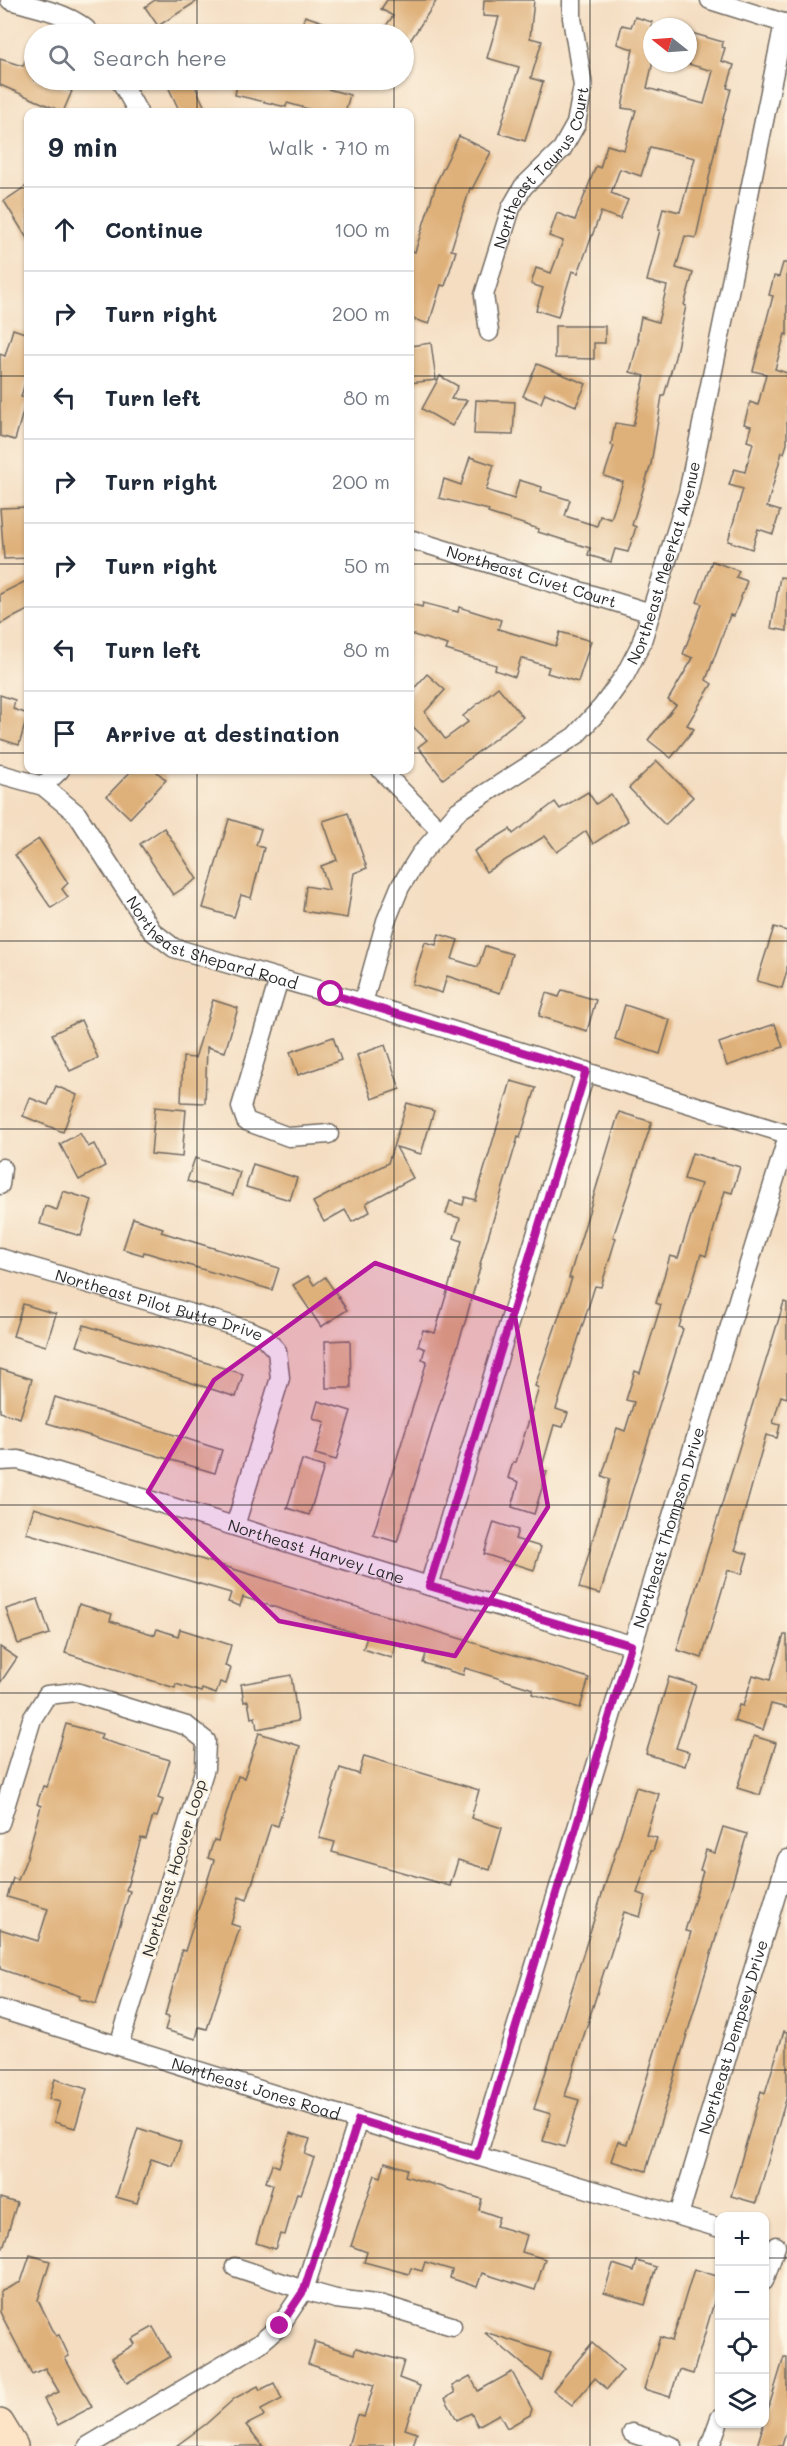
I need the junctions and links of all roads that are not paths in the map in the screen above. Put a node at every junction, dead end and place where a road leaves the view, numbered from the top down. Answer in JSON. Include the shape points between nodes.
{"nodes":[{"id":1,"x":10,"y":0,"type":"edge"},
{"id":2,"x":572,"y":0,"type":"edge"},
{"id":3,"x":710,"y":0,"type":"edge"},
{"id":4,"x":786,"y":23,"type":"edge"},
{"id":5,"x":76,"y":24,"type":"edge"},
{"id":6,"x":126,"y":90,"type":"edge"},
{"id":7,"x":136,"y":108,"type":"edge"},
{"id":8,"x":489,"y":332,"type":"dead end"},
{"id":9,"x":414,"y":540,"type":"edge"},
{"id":10,"x":651,"y":613,"type":"junction"},
{"id":11,"x":0,"y":774,"type":"edge"},
{"id":12,"x":56,"y":774,"type":"edge"},
{"id":13,"x":385,"y":774,"type":"edge"},
{"id":14,"x":43,"y":786,"type":"junction"},
{"id":15,"x":440,"y":830,"type":"junction"},
{"id":16,"x":279,"y":979,"type":"junction"},
{"id":17,"x":363,"y":1003,"type":"junction"},
{"id":18,"x":586,"y":1071,"type":"junction"},
{"id":19,"x":329,"y":1134,"type":"dead end"},
{"id":20,"x":787,"y":1134,"type":"edge"},
{"id":21,"x":787,"y":1139,"type":"edge"},
{"id":22,"x":0,"y":1258,"type":"edge"},
{"id":23,"x":0,"y":1461,"type":"edge"},
{"id":24,"x":235,"y":1526,"type":"junction"},
{"id":25,"x":429,"y":1586,"type":"junction"},
{"id":26,"x":631,"y":1645,"type":"junction"},
{"id":27,"x":0,"y":1823,"type":"edge"},
{"id":28,"x":787,"y":1859,"type":"edge"},
{"id":29,"x":0,"y":2009,"type":"edge"},
{"id":30,"x":119,"y":2045,"type":"junction"},
{"id":31,"x":358,"y":2120,"type":"junction"},
{"id":32,"x":477,"y":2156,"type":"junction"},
{"id":33,"x":679,"y":2216,"type":"junction"},
{"id":34,"x":715,"y":2227,"type":"edge"},
{"id":35,"x":776,"y":2246,"type":"edge"},
{"id":36,"x":235,"y":2267,"type":"dead end"},
{"id":37,"x":769,"y":2268,"type":"edge"},
{"id":38,"x":304,"y":2290,"type":"junction"},
{"id":39,"x":452,"y":2326,"type":"dead end"},
{"id":40,"x":0,"y":2422,"type":"edge"},
{"id":41,"x":716,"y":2428,"type":"edge"},
{"id":42,"x":632,"y":2433,"type":"dead end"},
{"id":43,"x":14,"y":2446,"type":"edge"},
{"id":44,"x":88,"y":2446,"type":"edge"},
{"id":45,"x":672,"y":2446,"type":"edge"},
{"id":46,"x":710,"y":2446,"type":"edge"}],
"edges":[{"from":1,"to":5,"type":"street"},
{"from":2,"to":8,"type":"street","name":"Northeast Taurus Court","via":[[583,86],[576,124],[562,149],[523,187],[511,208],[484,295]]},
{"from":3,"to":4,"type":"street"},
{"from":4,"to":10,"type":"street","name":"Northeast Meerkat Avenue","via":[[688,493]]},
{"from":6,"to":7,"type":"street"},
{"from":9,"to":10,"type":"street","name":"Northeast Civet Court"},
{"from":10,"to":15,"type":"street","name":"Northeast Meerkat Avenue","via":[[625,675],[575,736],[458,811]]},
{"from":11,"to":14,"type":"street","name":"Northeast Shepard Road"},
{"from":12,"to":14,"type":"street"},
{"from":13,"to":15,"type":"street"},
{"from":14,"to":16,"type":"street","name":"Northeast Shepard Road","via":[[77,814],[152,931],[174,948]]},
{"from":15,"to":17,"type":"street","name":"Northeast Meerkat Avenue","via":[[400,887],[386,921]]},
{"from":16,"to":17,"type":"street","name":"Northeast Shepard Road"},
{"from":16,"to":19,"type":"street","via":[[241,1107],[246,1121],[289,1137]]},
{"from":17,"to":18,"type":"street","name":"Northeast Shepard Road"},
{"from":18,"to":20,"type":"street","name":"Northeast Shepard Road"},
{"from":18,"to":25,"type":"street"},
{"from":21,"to":26,"type":"street","name":"Northeast Thompson Drive"},
{"from":22,"to":24,"type":"street","name":"Northeast Pilot Butte Drive","via":[[248,1330],[263,1336],[277,1351],[280,1378]]},
{"from":23,"to":24,"type":"street","name":"Northeast Harvey Lane","via":[[20,1460]]},
{"from":24,"to":25,"type":"street","name":"Northeast Harvey Lane"},
{"from":25,"to":26,"type":"street","name":"Northeast Harvey Lane"},
{"from":26,"to":32,"type":"street","name":"Northeast Thompson Drive"},
{"from":27,"to":30,"type":"street","name":"Northeast Hoover Loop","via":[[32,1719],[47,1695],[76,1692],[187,1726],[206,1741],[205,1768]]},
{"from":28,"to":33,"type":"street","name":"Northeast Dempsey Drive"},
{"from":29,"to":30,"type":"street","name":"Northeast Jones Road"},
{"from":30,"to":31,"type":"street","name":"Northeast Jones Road"},
{"from":31,"to":32,"type":"street","name":"Northeast Jones Road"},
{"from":31,"to":38,"type":"street"},
{"from":32,"to":33,"type":"street","name":"Northeast Jones Road"},
{"from":33,"to":34,"type":"street","name":"Northeast Jones Road"},
{"from":35,"to":37,"type":"street"},
{"from":36,"to":38,"type":"street"},
{"from":38,"to":39,"type":"street","via":[[383,2305]]},
{"from":38,"to":44,"type":"street","via":[[280,2326],[259,2344]]},
{"from":40,"to":43,"type":"main road"},
{"from":41,"to":46,"type":"street"},
{"from":42,"to":45,"type":"street"}]}
